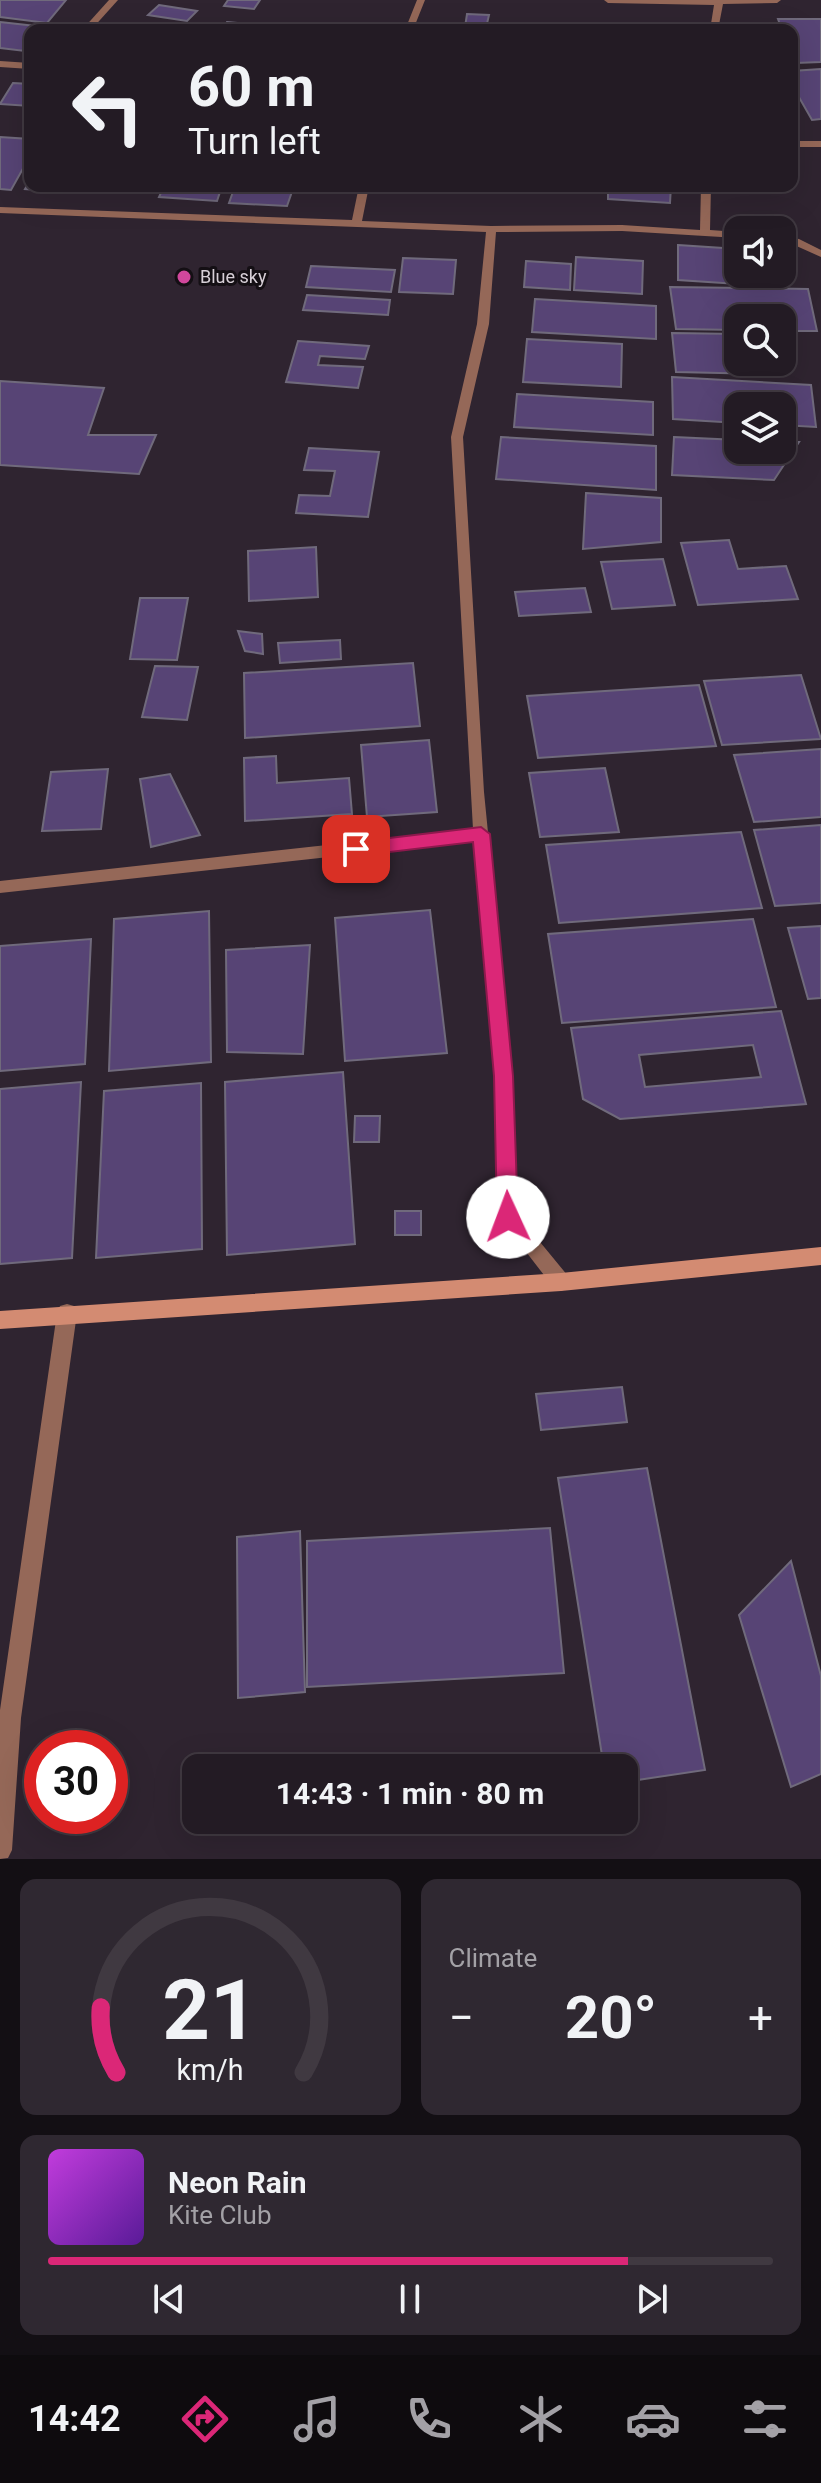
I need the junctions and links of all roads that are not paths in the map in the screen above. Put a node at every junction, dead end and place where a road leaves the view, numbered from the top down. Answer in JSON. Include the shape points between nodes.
{"nodes":[{"id":1,"x":114,"y":0,"type":"edge"},
{"id":2,"x":421,"y":0,"type":"edge"},
{"id":3,"x":608,"y":0,"type":"edge"},
{"id":4,"x":777,"y":0,"type":"edge"},
{"id":5,"x":718,"y":1,"type":"edge"},
{"id":6,"x":92,"y":24,"type":"edge"},
{"id":7,"x":411,"y":24,"type":"edge"},
{"id":8,"x":715,"y":24,"type":"edge"},
{"id":9,"x":0,"y":64,"type":"edge"},
{"id":10,"x":24,"y":66,"type":"edge"},
{"id":11,"x":798,"y":144,"type":"edge"},
{"id":12,"x":821,"y":144,"type":"edge"},
{"id":13,"x":363,"y":192,"type":"edge"},
{"id":14,"x":706,"y":192,"type":"edge"},
{"id":15,"x":0,"y":210,"type":"edge"},
{"id":16,"x":356,"y":224,"type":"junction"},
{"id":17,"x":491,"y":229,"type":"junction"},
{"id":18,"x":705,"y":232,"type":"junction"},
{"id":19,"x":724,"y":234,"type":"edge"},
{"id":20,"x":796,"y":242,"type":"edge"},
{"id":21,"x":821,"y":254,"type":"edge"},
{"id":22,"x":481,"y":834,"type":"junction"},
{"id":23,"x":0,"y":887,"type":"edge"},
{"id":24,"x":821,"y":1256,"type":"edge"},
{"id":25,"x":561,"y":1282,"type":"junction"},
{"id":26,"x":67,"y":1313,"type":"junction"},
{"id":27,"x":0,"y":1320,"type":"edge"},
{"id":28,"x":0,"y":1850,"type":"edge"}],
"edges":[{"from":1,"to":6,"type":"street"},
{"from":2,"to":7,"type":"street"},
{"from":3,"to":5,"type":"street"},
{"from":4,"to":5,"type":"street"},
{"from":5,"to":8,"type":"street"},
{"from":9,"to":10,"type":"street"},
{"from":11,"to":12,"type":"street"},
{"from":13,"to":16,"type":"street"},
{"from":14,"to":18,"type":"street"},
{"from":15,"to":16,"type":"street"},
{"from":16,"to":17,"type":"street"},
{"from":17,"to":18,"type":"street"},
{"from":17,"to":22,"type":"street","via":[[483,324],[457,437]]},
{"from":18,"to":19,"type":"street"},
{"from":20,"to":21,"type":"street"},
{"from":22,"to":23,"type":"street"},
{"from":22,"to":25,"type":"street","via":[[503,1076],[508,1217]]},
{"from":24,"to":25,"type":"main road"},
{"from":25,"to":26,"type":"main road"},
{"from":26,"to":27,"type":"main road"},
{"from":26,"to":28,"type":"street","via":[[10,1718]]}]}
